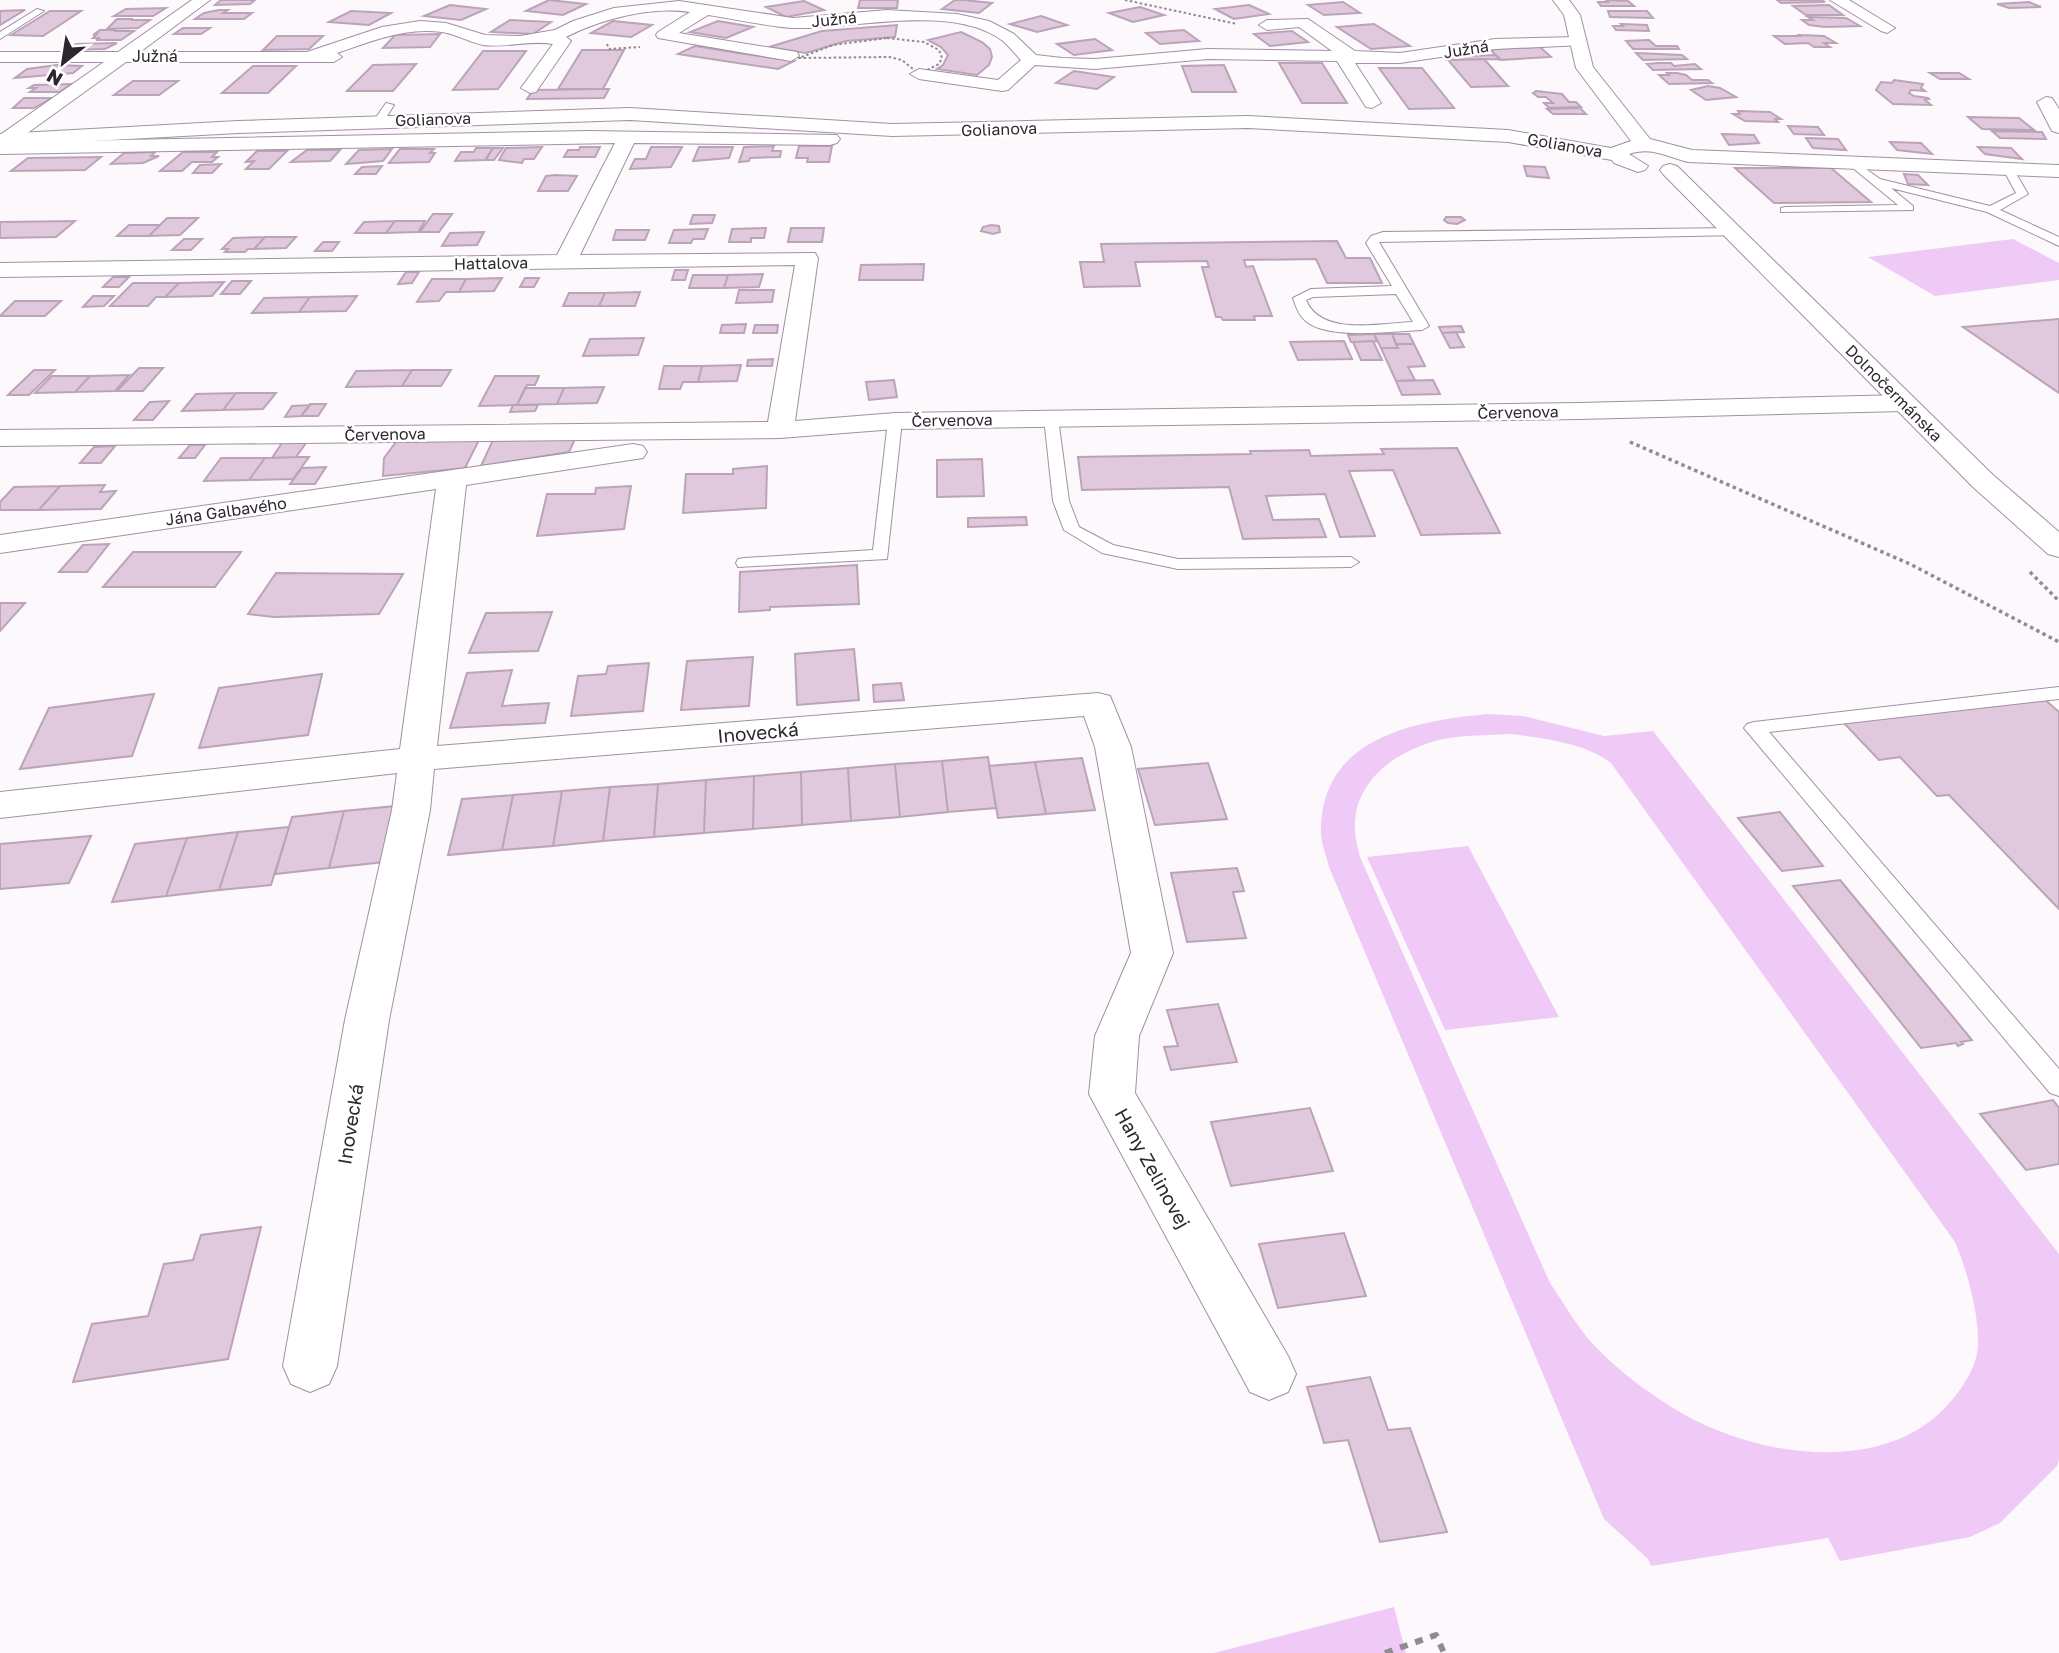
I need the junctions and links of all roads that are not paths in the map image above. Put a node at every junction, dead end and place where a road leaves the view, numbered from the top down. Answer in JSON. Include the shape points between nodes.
{"nodes":[{"id":1,"x":202,"y":0,"type":"edge"},
{"id":2,"x":1561,"y":0,"type":"edge"},
{"id":3,"x":1838,"y":0,"type":"edge"},
{"id":4,"x":692,"y":5,"type":"edge"},
{"id":5,"x":40,"y":11,"type":"dead end"},
{"id":6,"x":1267,"y":25,"type":"road end"},
{"id":7,"x":1887,"y":28,"type":"dead end"},
{"id":8,"x":0,"y":36,"type":"edge"},
{"id":9,"x":545,"y":38,"type":"junction"},
{"id":10,"x":1578,"y":42,"type":"junction"},
{"id":11,"x":1141,"y":44,"type":"dead end"},
{"id":12,"x":125,"y":56,"type":"junction"},
{"id":13,"x":791,"y":56,"type":"dead end"},
{"id":14,"x":0,"y":57,"type":"edge"},
{"id":15,"x":309,"y":57,"type":"junction"},
{"id":16,"x":366,"y":57,"type":"dead end"},
{"id":17,"x":1159,"y":57,"type":"junction"},
{"id":18,"x":1349,"y":58,"type":"junction"},
{"id":19,"x":1031,"y":60,"type":"junction"},
{"id":20,"x":919,"y":74,"type":"road end"},
{"id":21,"x":530,"y":88,"type":"dead end"},
{"id":22,"x":2046,"y":102,"type":"dead end"},
{"id":23,"x":1372,"y":103,"type":"dead end"},
{"id":24,"x":389,"y":105,"type":"dead end"},
{"id":25,"x":378,"y":122,"type":"junction"},
{"id":26,"x":2059,"y":127,"type":"edge"},
{"id":27,"x":627,"y":138,"type":"junction"},
{"id":28,"x":830,"y":139,"type":"dead end"},
{"id":29,"x":4,"y":140,"type":"edge"},
{"id":30,"x":367,"y":142,"type":"junction"},
{"id":31,"x":1644,"y":145,"type":"junction"},
{"id":32,"x":1618,"y":155,"type":"junction"},
{"id":33,"x":1852,"y":162,"type":"junction"},
{"id":34,"x":1679,"y":163,"type":"junction"},
{"id":35,"x":2008,"y":169,"type":"junction"},
{"id":36,"x":2059,"y":171,"type":"edge"},
{"id":37,"x":1877,"y":180,"type":"junction"},
{"id":38,"x":1785,"y":210,"type":"dead end"},
{"id":39,"x":1991,"y":210,"type":"junction"},
{"id":40,"x":1735,"y":232,"type":"junction"},
{"id":41,"x":2059,"y":242,"type":"edge"},
{"id":42,"x":565,"y":262,"type":"junction"},
{"id":43,"x":0,"y":270,"type":"edge"},
{"id":44,"x":1399,"y":290,"type":"junction"},
{"id":45,"x":1903,"y":402,"type":"junction"},
{"id":46,"x":1051,"y":418,"type":"junction"},
{"id":47,"x":895,"y":421,"type":"junction"},
{"id":48,"x":780,"y":430,"type":"junction"},
{"id":49,"x":0,"y":438,"type":"edge"},
{"id":50,"x":452,"y":478,"type":"junction"},
{"id":51,"x":0,"y":544,"type":"edge"},
{"id":52,"x":2059,"y":548,"type":"edge"},
{"id":53,"x":1351,"y":562,"type":"dead end"},
{"id":54,"x":744,"y":563,"type":"dead end"},
{"id":55,"x":2059,"y":693,"type":"edge"},
{"id":56,"x":1098,"y":704,"type":"joint"},
{"id":57,"x":417,"y":759,"type":"junction"},
{"id":58,"x":0,"y":805,"type":"edge"},
{"id":59,"x":2059,"y":1086,"type":"edge"},
{"id":60,"x":310,"y":1366,"type":"dead end"},
{"id":61,"x":1269,"y":1374,"type":"dead end"}],
"edges":[{"from":1,"to":12,"type":"street"},
{"from":2,"to":10,"type":"street","via":[[1572,15]]},
{"from":3,"to":7,"type":"street"},
{"from":4,"to":9,"type":"street","name":"Južná","via":[[614,13]]},
{"from":4,"to":13,"type":"street","via":[[664,35]]},
{"from":4,"to":19,"type":"street","name":"Južná","via":[[793,23],[887,15],[957,19],[983,24],[1008,37]]},
{"from":5,"to":8,"type":"lane"},
{"from":6,"to":18,"type":"street","via":[[1303,22]]},
{"from":9,"to":15,"type":"street","name":"Južná","via":[[484,40],[446,28],[420,26],[388,30]]},
{"from":9,"to":21,"type":"street","name":"Južná","via":[[563,41]]},
{"from":10,"to":18,"type":"street","name":"Južná","via":[[1543,40],[1400,58]]},
{"from":10,"to":31,"type":"street","via":[[1585,68]]},
{"from":11,"to":17,"type":"street"},
{"from":12,"to":14,"type":"street","name":"Južná"},
{"from":12,"to":15,"type":"street","name":"Južná"},
{"from":12,"to":29,"type":"street"},
{"from":15,"to":16,"type":"street","name":"Južná"},
{"from":17,"to":18,"type":"street","name":"Južná","via":[[1261,53]]},
{"from":17,"to":19,"type":"street","name":"Južná","via":[[1095,64]]},
{"from":18,"to":23,"type":"street"},
{"from":19,"to":20,"type":"street","via":[[1002,86]]},
{"from":22,"to":26,"type":"street"},
{"from":24,"to":25,"type":"lane"},
{"from":25,"to":29,"type":"street","name":"Golianova"},
{"from":25,"to":30,"type":"street","name":"Golianova"},
{"from":25,"to":32,"type":"street","name":"Golianova","via":[[630,114],[892,130],[1248,122],[1508,136]]},
{"from":27,"to":28,"type":"street","name":"Golianova"},
{"from":27,"to":30,"type":"street","name":"Golianova"},
{"from":27,"to":42,"type":"street"},
{"from":29,"to":30,"type":"street","name":"Golianova"},
{"from":31,"to":32,"type":"street","via":[[1623,149]]},
{"from":31,"to":34,"type":"street","name":"Dolnočermánska","via":[[1669,148]]},
{"from":32,"to":34,"type":"street","via":[[1637,166]]},
{"from":33,"to":34,"type":"street"},
{"from":33,"to":35,"type":"street"},
{"from":33,"to":37,"type":"lane"},
{"from":34,"to":40,"type":"street","name":"Dolnočermánska"},
{"from":35,"to":36,"type":"street"},
{"from":35,"to":39,"type":"lane","via":[[2022,194]]},
{"from":37,"to":38,"type":"lane","via":[[1909,208]]},
{"from":37,"to":39,"type":"lane"},
{"from":39,"to":41,"type":"lane"},
{"from":40,"to":44,"type":"lane","via":[[1382,236],[1372,243]]},
{"from":40,"to":45,"type":"street","name":"Dolnočermánska"},
{"from":42,"to":43,"type":"street","name":"Hattalova"},
{"from":42,"to":48,"type":"street","name":"Hattalova","via":[[807,257]]},
{"from":44,"to":44,"type":"lane","via":[[1422,326],[1319,324],[1306,314],[1299,298],[1311,293]]},
{"from":45,"to":46,"type":"street","name":"Červenova"},
{"from":45,"to":52,"type":"street","name":"Dolnočermánska"},
{"from":46,"to":47,"type":"street","name":"Červenova"},
{"from":46,"to":53,"type":"lane","via":[[1062,501],[1072,530],[1108,549],[1178,564]]},
{"from":47,"to":48,"type":"street","name":"Červenova"},
{"from":47,"to":54,"type":"lane","via":[[881,555]]},
{"from":48,"to":49,"type":"street","name":"Červenova"},
{"from":48,"to":50,"type":"street","name":"Jána Galbavého"},
{"from":50,"to":51,"type":"street","name":"Jána Galbavého"},
{"from":50,"to":57,"type":"street"},
{"from":55,"to":59,"type":"lane","via":[[1754,729]]},
{"from":56,"to":57,"type":"street","name":"Inovecká"},
{"from":56,"to":61,"type":"street","name":"Hany Zelinovej","via":[[1113,747],[1152,953],[1117,1036],[1112,1094]]},
{"from":57,"to":58,"type":"street","name":"Inovecká"},
{"from":57,"to":60,"type":"street","name":"Inovecká","via":[[411,810],[367,1020]]}]}
